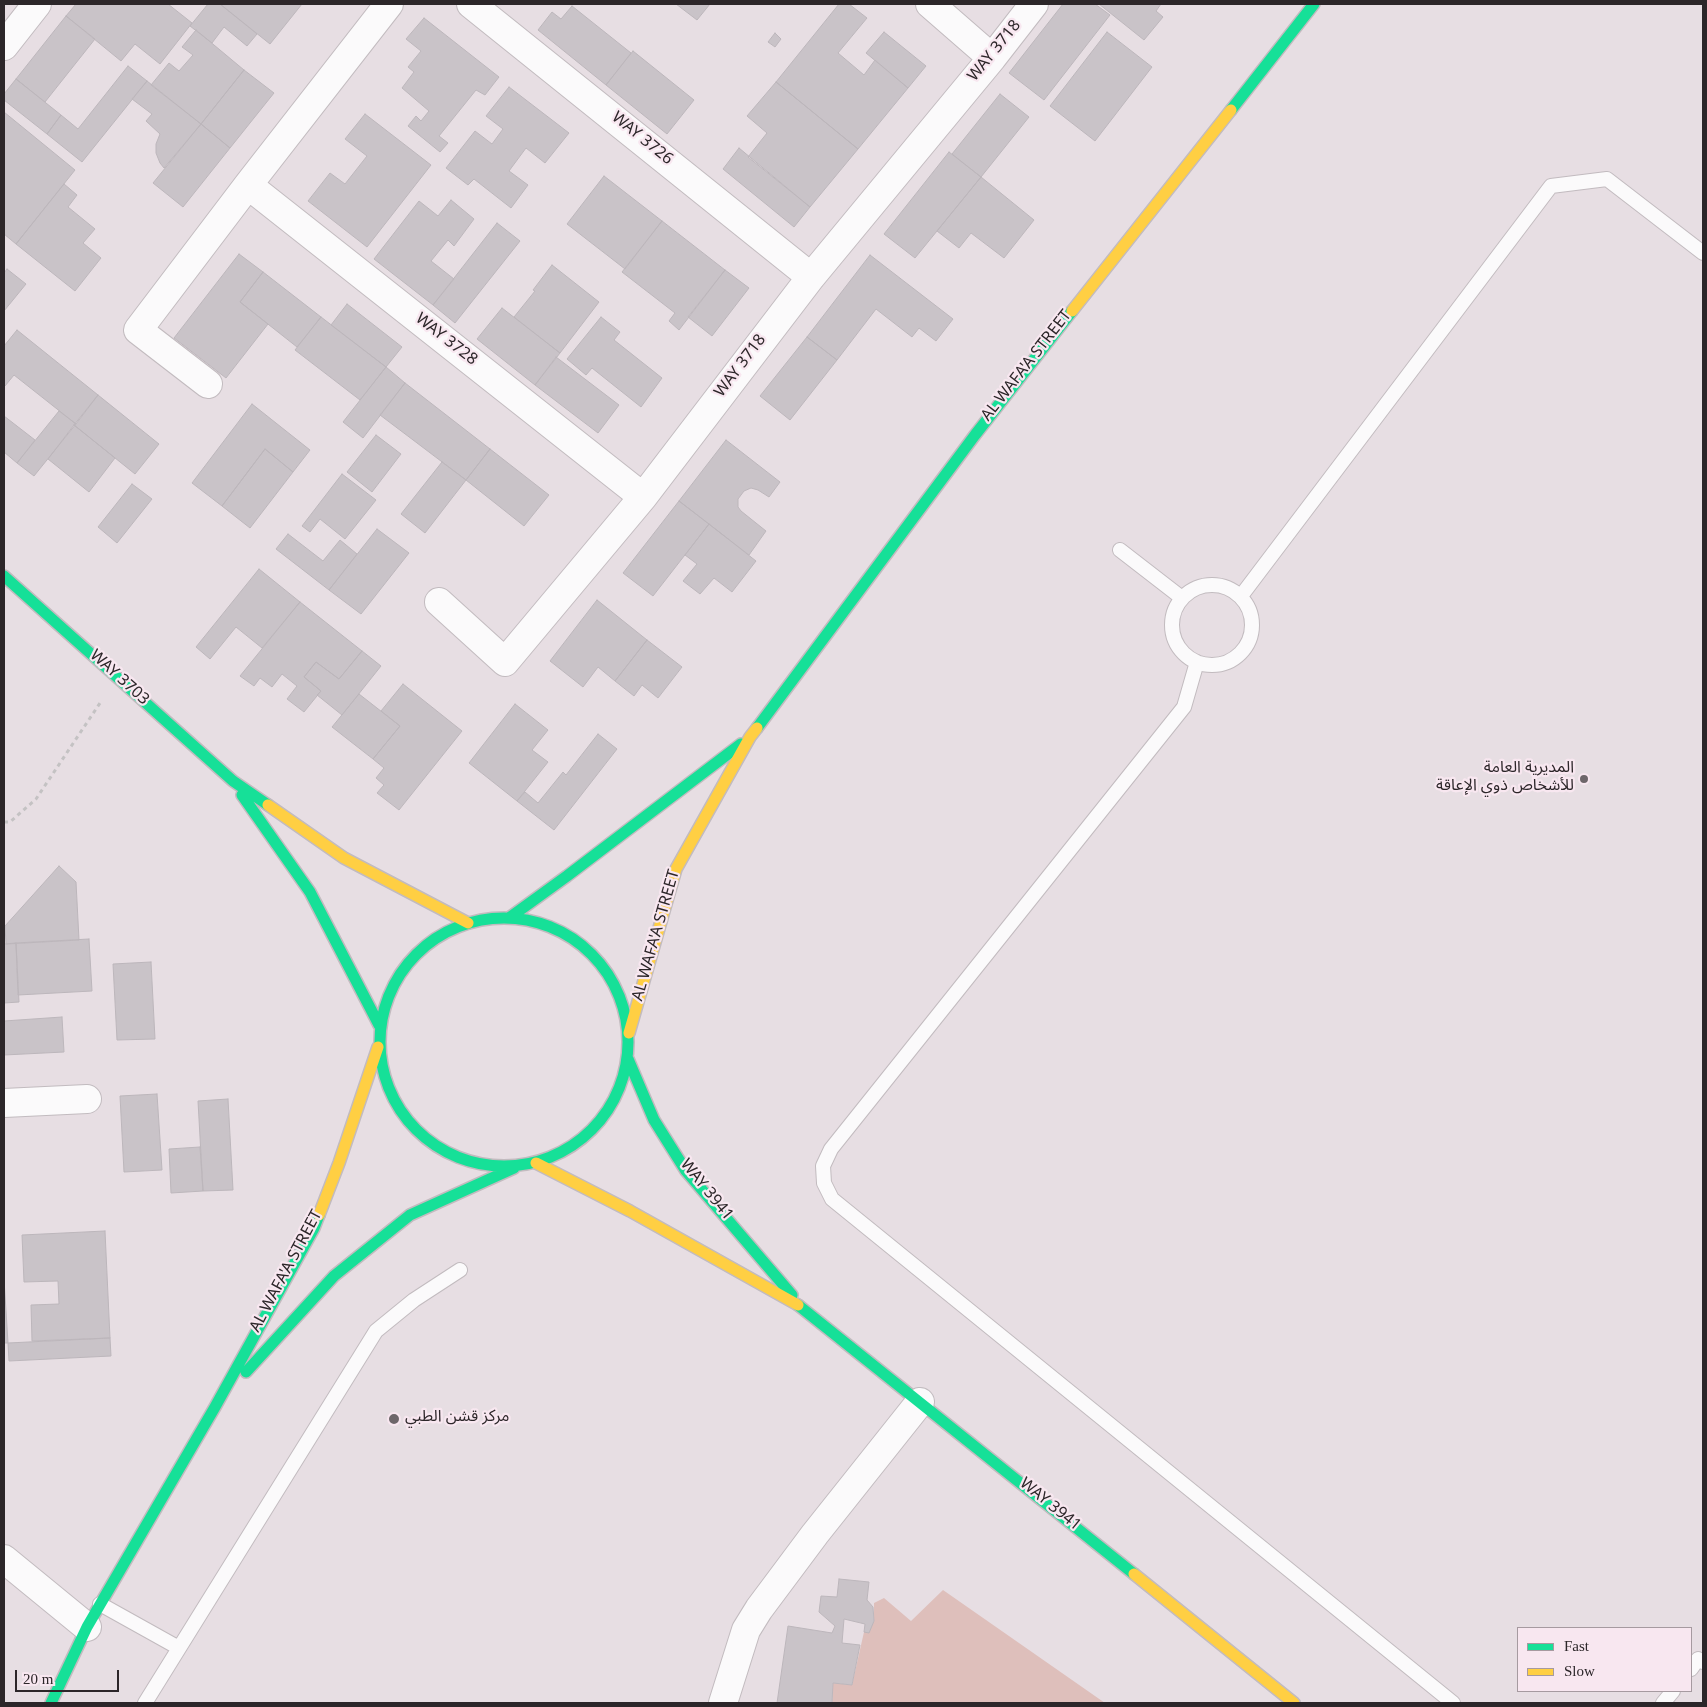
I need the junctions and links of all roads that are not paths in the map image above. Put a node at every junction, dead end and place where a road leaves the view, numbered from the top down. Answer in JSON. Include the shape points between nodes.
{"nodes":[{"id":1,"x":37,"y":4,"type":"edge"},
{"id":2,"x":389,"y":4,"type":"edge"},
{"id":3,"x":471,"y":4,"type":"edge"},
{"id":4,"x":930,"y":4,"type":"edge"},
{"id":5,"x":1034,"y":4,"type":"edge"},
{"id":6,"x":1314,"y":4,"type":"edge"},
{"id":7,"x":4,"y":46,"type":"edge"},
{"id":8,"x":992,"y":58,"type":"junction"},
{"id":9,"x":248,"y":185,"type":"junction"},
{"id":10,"x":1703,"y":253,"type":"edge"},
{"id":11,"x":811,"y":277,"type":"junction"},
{"id":12,"x":208,"y":384,"type":"dead end"},
{"id":13,"x":643,"y":497,"type":"junction"},
{"id":14,"x":1120,"y":550,"type":"dead end"},
{"id":15,"x":4,"y":576,"type":"edge"},
{"id":16,"x":1241,"y":596,"type":"junction"},
{"id":17,"x":1182,"y":598,"type":"junction"},
{"id":18,"x":439,"y":602,"type":"dead end"},
{"id":19,"x":1197,"y":662,"type":"junction"},
{"id":20,"x":750,"y":737,"type":"junction"},
{"id":21,"x":233,"y":781,"type":"junction"},
{"id":22,"x":509,"y":918,"type":"junction"},
{"id":23,"x":468,"y":923,"type":"junction"},
{"id":24,"x":379,"y":1025,"type":"junction"},
{"id":25,"x":629,"y":1033,"type":"junction"},
{"id":26,"x":378,"y":1046,"type":"junction"},
{"id":27,"x":628,"y":1059,"type":"junction"},
{"id":28,"x":87,"y":1099,"type":"dead end"},
{"id":29,"x":4,"y":1103,"type":"edge"},
{"id":30,"x":536,"y":1163,"type":"junction"},
{"id":31,"x":517,"y":1167,"type":"junction"},
{"id":32,"x":460,"y":1270,"type":"dead end"},
{"id":33,"x":804,"y":1309,"type":"junction"},
{"id":34,"x":920,"y":1402,"type":"junction"},
{"id":35,"x":215,"y":1407,"type":"junction"},
{"id":36,"x":4,"y":1559,"type":"edge"},
{"id":37,"x":93,"y":1615,"type":"junction"},
{"id":38,"x":179,"y":1648,"type":"junction"},
{"id":39,"x":1703,"y":1662,"type":"edge"},
{"id":40,"x":1692,"y":1668,"type":"edge"},
{"id":41,"x":1672,"y":1692,"type":"edge"},
{"id":42,"x":51,"y":1703,"type":"edge"},
{"id":43,"x":145,"y":1703,"type":"edge"},
{"id":44,"x":723,"y":1703,"type":"edge"},
{"id":45,"x":1294,"y":1703,"type":"edge"},
{"id":46,"x":1454,"y":1703,"type":"edge"},
{"id":47,"x":1663,"y":1703,"type":"edge"}],
"edges":[{"from":1,"to":7,"type":"street"},
{"from":2,"to":9,"type":"street"},
{"from":3,"to":11,"type":"street","name":"WAY 3726"},
{"from":4,"to":8,"type":"street"},
{"from":5,"to":8,"type":"street","name":"WAY 3718"},
{"from":6,"to":20,"type":"street","name":"AL WAFA'A STREET","via":[[975,435]]},
{"from":8,"to":11,"type":"street","name":"WAY 3718"},
{"from":9,"to":12,"type":"street","via":[[138,330]]},
{"from":9,"to":13,"type":"street","name":"WAY 3728"},
{"from":10,"to":16,"type":"lane","via":[[1607,178],[1551,186]]},
{"from":11,"to":13,"type":"street","name":"WAY 3718"},
{"from":13,"to":18,"type":"street","name":"WAY 3718","via":[[505,662]]},
{"from":14,"to":17,"type":"lane"},
{"from":15,"to":21,"type":"street","name":"WAY 3703"},
{"from":16,"to":17,"type":"lane","via":[[1230,588],[1204,585]]},
{"from":16,"to":19,"type":"lane","via":[[1252,617],[1250,641],[1233,659],[1222,664]]},
{"from":17,"to":19,"type":"lane","via":[[1175,609],[1173,634],[1178,646]]},
{"from":19,"to":46,"type":"lane","via":[[1184,707],[830,1149],[823,1166],[824,1183],[832,1199]]},
{"from":20,"to":22,"type":"street","name":"AL WAFA'A STREET"},
{"from":20,"to":25,"type":"street","name":"AL WAFA'A STREET","via":[[676,869]]},
{"from":21,"to":23,"type":"street","name":"WAY 3703","via":[[344,858]]},
{"from":21,"to":24,"type":"street","name":"WAY 3703","via":[[310,892]]},
{"from":22,"to":23,"type":"street","via":[[488,918]]},
{"from":22,"to":25,"type":"street","via":[[545,925],[577,941],[604,966],[621,998]]},
{"from":23,"to":24,"type":"street","via":[[436,937],[409,961],[389,991]]},
{"from":24,"to":26,"type":"street"},
{"from":25,"to":27,"type":"street"},
{"from":26,"to":31,"type":"street","via":[[386,1086],[407,1122],[438,1149],[475,1164]]},
{"from":26,"to":35,"type":"street","name":"AL WAFA'A STREET","via":[[314,1228]]},
{"from":27,"to":30,"type":"street","via":[[619,1094],[598,1125],[570,1149]]},
{"from":27,"to":33,"type":"street","name":"WAY 3941","via":[[654,1120],[686,1171]]},
{"from":28,"to":29,"type":"street"},
{"from":30,"to":31,"type":"street"},
{"from":30,"to":33,"type":"street","name":"WAY 3941","via":[[630,1211]]},
{"from":31,"to":35,"type":"street","name":"AL WAFA'A STREET","via":[[410,1215],[334,1276]]},
{"from":32,"to":38,"type":"lane","via":[[414,1300],[376,1331]]},
{"from":33,"to":34,"type":"street","name":"WAY 3941"},
{"from":34,"to":44,"type":"street","via":[[759,1609],[746,1630]]},
{"from":34,"to":45,"type":"street","name":"WAY 3941"},
{"from":35,"to":37,"type":"street","name":"AL WAFA'A STREET"},
{"from":36,"to":37,"type":"street"},
{"from":37,"to":38,"type":"lane"},
{"from":37,"to":42,"type":"street","name":"AL WAFA'A STREET"},
{"from":38,"to":43,"type":"lane"},
{"from":39,"to":40,"type":"lane","via":[[1698,1659]]},
{"from":41,"to":47,"type":"lane"}]}
